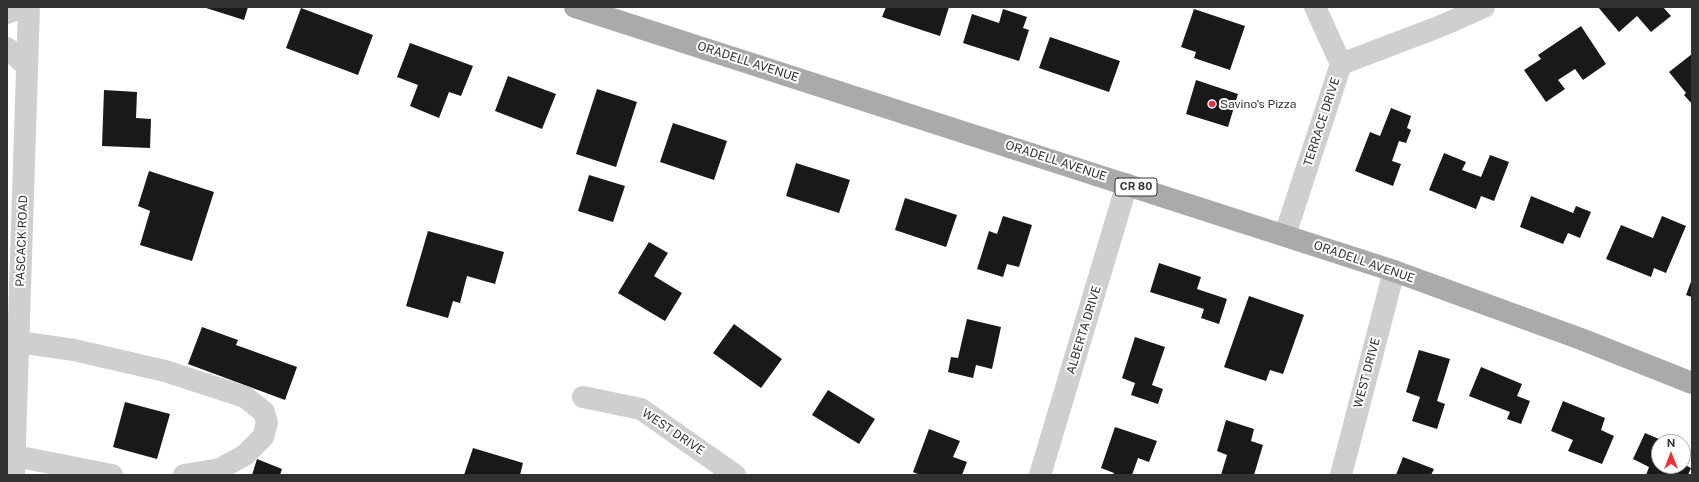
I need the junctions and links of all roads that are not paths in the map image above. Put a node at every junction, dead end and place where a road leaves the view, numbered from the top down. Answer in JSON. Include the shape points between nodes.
{"nodes":[{"id":1,"x":22,"y":7,"type":"edge"},
{"id":2,"x":29,"y":7,"type":"edge"},
{"id":3,"x":575,"y":7,"type":"edge"},
{"id":4,"x":1315,"y":7,"type":"edge"},
{"id":5,"x":1484,"y":7,"type":"edge"},
{"id":6,"x":7,"y":13,"type":"edge"},
{"id":7,"x":7,"y":48,"type":"edge"},
{"id":8,"x":1341,"y":64,"type":"junction"},
{"id":9,"x":27,"y":66,"type":"junction"},
{"id":10,"x":1127,"y":184,"type":"junction"},
{"id":11,"x":15,"y":219,"type":"edge"},
{"id":12,"x":1285,"y":235,"type":"junction"},
{"id":13,"x":1394,"y":271,"type":"junction"},
{"id":14,"x":19,"y":342,"type":"junction"},
{"id":15,"x":1692,"y":383,"type":"edge"},
{"id":16,"x":583,"y":397,"type":"dead end"},
{"id":17,"x":15,"y":466,"type":"edge"},
{"id":18,"x":112,"y":475,"type":"edge"},
{"id":19,"x":184,"y":475,"type":"edge"},
{"id":20,"x":735,"y":475,"type":"edge"},
{"id":21,"x":1040,"y":475,"type":"edge"},
{"id":22,"x":1341,"y":475,"type":"edge"}],
"edges":[{"from":1,"to":6,"type":"street"},
{"from":2,"to":9,"type":"street","name":"PASCACK ROAD"},
{"from":3,"to":10,"type":"main road","name":"ORADELL AVENUE","number":"CR 80"},
{"from":4,"to":8,"type":"street"},
{"from":5,"to":8,"type":"street","name":"TERRACE DRIVE"},
{"from":7,"to":9,"type":"street"},
{"from":8,"to":12,"type":"street","name":"TERRACE DRIVE"},
{"from":9,"to":11,"type":"street","name":"PASCACK ROAD"},
{"from":10,"to":12,"type":"main road","name":"ORADELL AVENUE","number":"CR 80"},
{"from":10,"to":21,"type":"street","name":"ALBERTA DRIVE"},
{"from":11,"to":14,"type":"street","name":"PASCACK ROAD"},
{"from":12,"to":13,"type":"main road","name":"ORADELL AVENUE","number":"CR 80"},
{"from":13,"to":15,"type":"main road","name":"ORADELL AVENUE","number":"CR 80","via":[[1581,339]]},
{"from":13,"to":22,"type":"street","name":"WEST DRIVE"},
{"from":14,"to":17,"type":"street","name":"PASCACK ROAD"},
{"from":14,"to":19,"type":"street","via":[[74,350],[165,371],[245,397],[264,412],[267,423],[263,437],[245,456],[220,469]]},
{"from":16,"to":20,"type":"street","name":"WEST DRIVE","via":[[641,409]]},
{"from":17,"to":18,"type":"street"}]}
